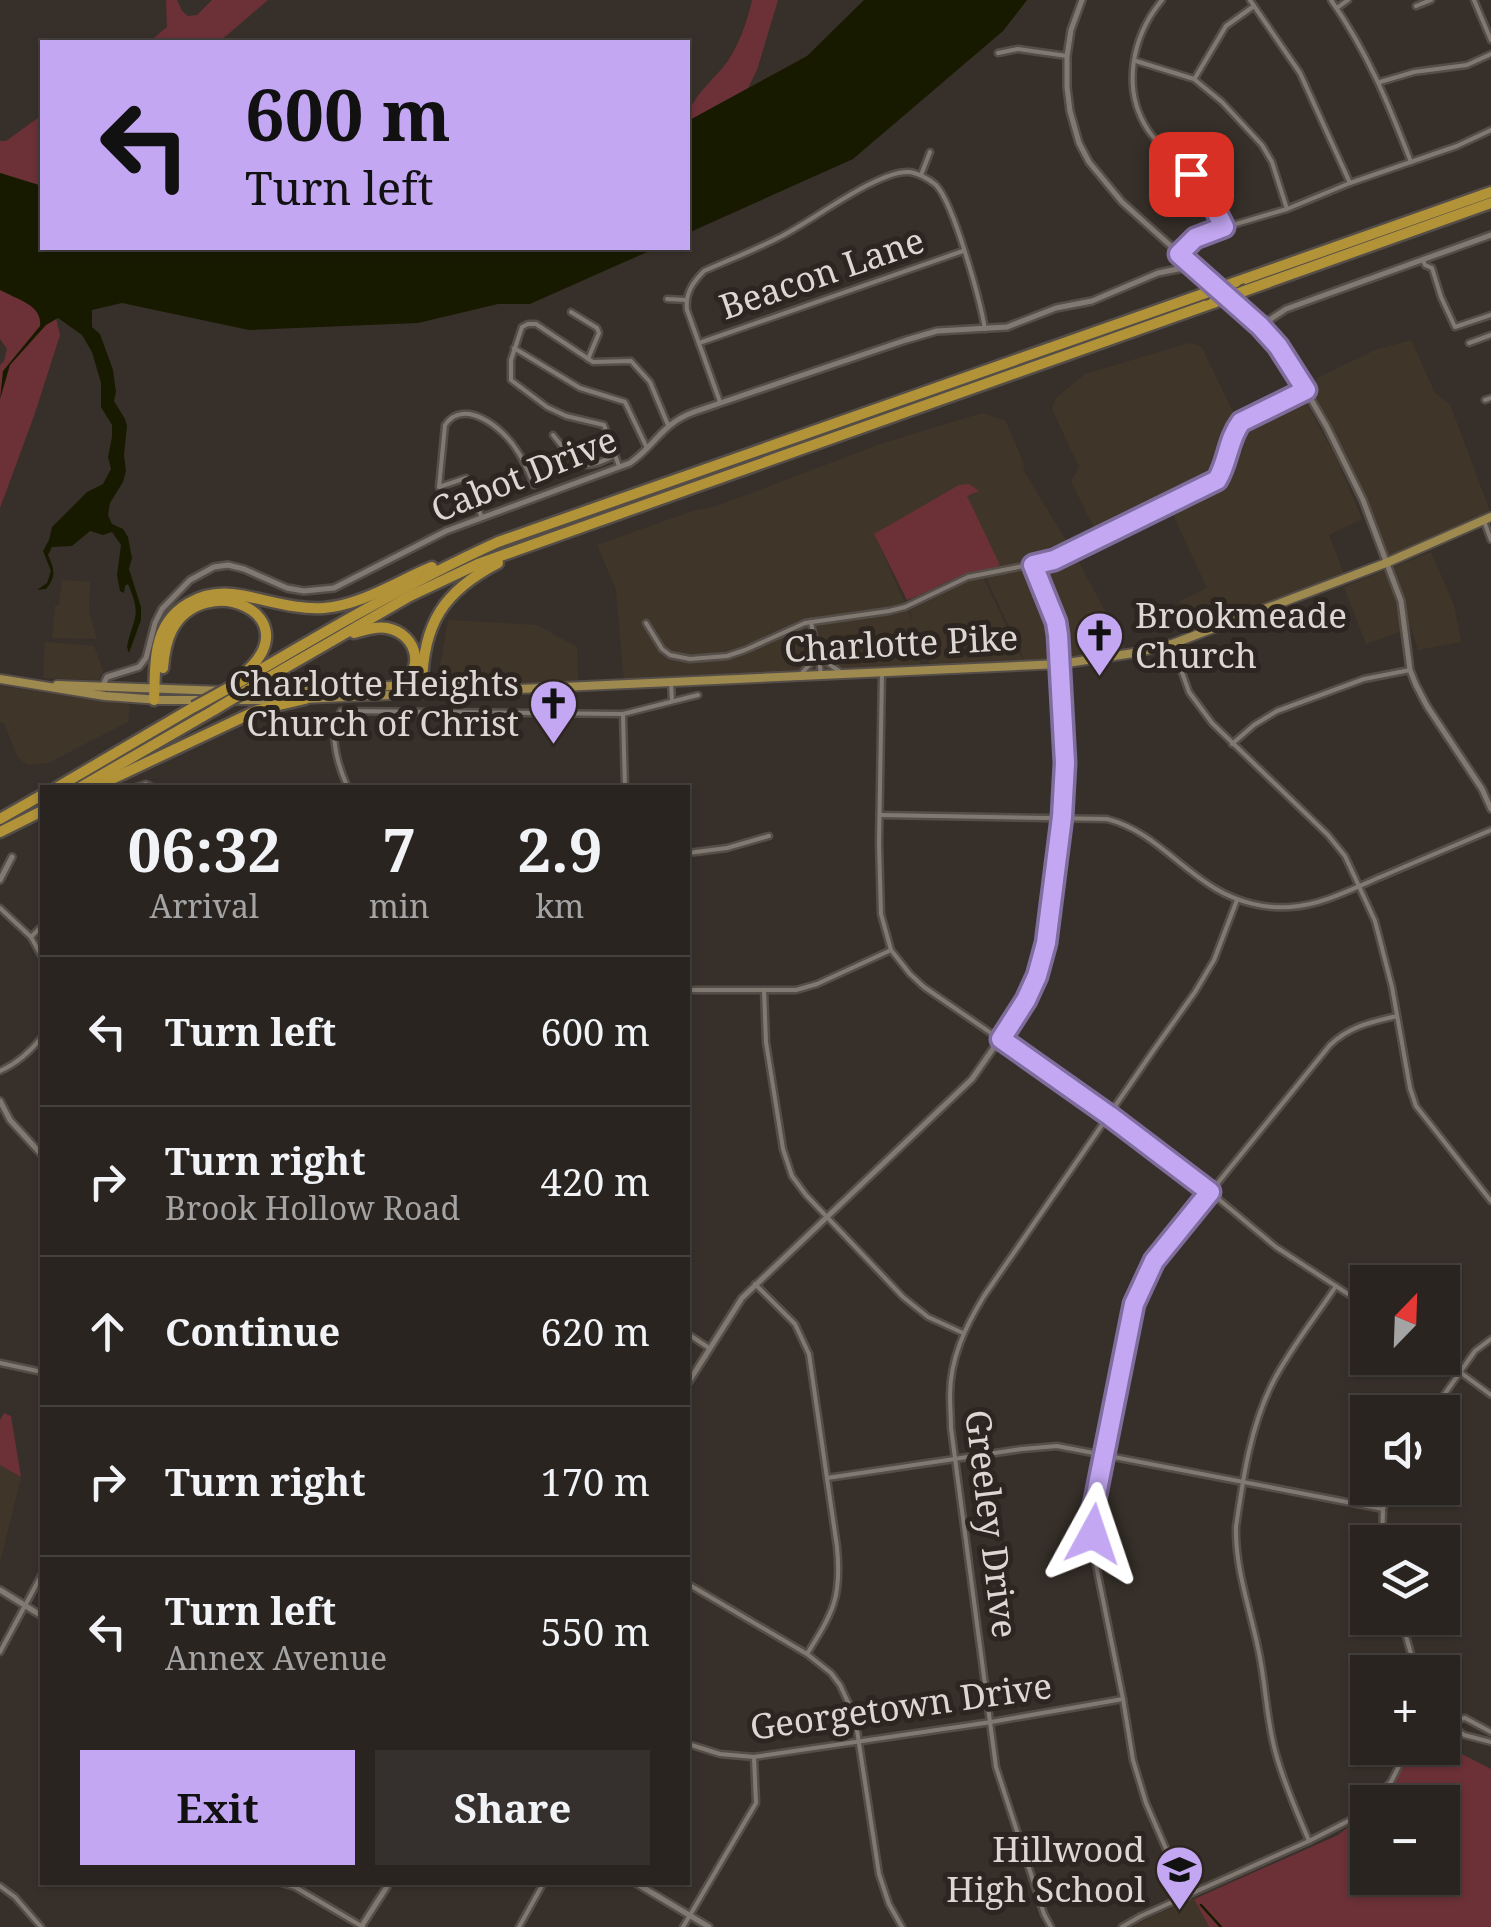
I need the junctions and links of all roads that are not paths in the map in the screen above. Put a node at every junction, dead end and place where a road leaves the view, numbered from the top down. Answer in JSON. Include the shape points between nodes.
{"nodes":[{"id":1,"x":1082,"y":0,"type":"edge"},
{"id":2,"x":1162,"y":0,"type":"edge"},
{"id":3,"x":1250,"y":0,"type":"edge"},
{"id":4,"x":1331,"y":0,"type":"edge"},
{"id":5,"x":1348,"y":0,"type":"edge"},
{"id":6,"x":1431,"y":0,"type":"edge"},
{"id":7,"x":1474,"y":0,"type":"edge"},
{"id":8,"x":1254,"y":6,"type":"junction"},
{"id":9,"x":1416,"y":6,"type":"dead end"},
{"id":10,"x":1337,"y":8,"type":"junction"},
{"id":11,"x":1491,"y":40,"type":"edge"},
{"id":12,"x":998,"y":53,"type":"dead end"},
{"id":13,"x":1491,"y":54,"type":"edge"},
{"id":14,"x":1068,"y":56,"type":"junction"},
{"id":15,"x":1134,"y":61,"type":"junction"},
{"id":16,"x":1194,"y":79,"type":"junction"},
{"id":17,"x":1380,"y":82,"type":"junction"},
{"id":18,"x":1491,"y":130,"type":"edge"},
{"id":19,"x":930,"y":152,"type":"dead end"},
{"id":20,"x":1412,"y":162,"type":"junction"},
{"id":21,"x":921,"y":175,"type":"junction"},
{"id":22,"x":1350,"y":183,"type":"junction"},
{"id":23,"x":1491,"y":192,"type":"edge"},
{"id":24,"x":1491,"y":204,"type":"edge"},
{"id":25,"x":1287,"y":209,"type":"junction"},
{"id":26,"x":1224,"y":227,"type":"junction"},
{"id":27,"x":1491,"y":235,"type":"edge"},
{"id":28,"x":963,"y":251,"type":"junction"},
{"id":29,"x":1179,"y":254,"type":"junction"},
{"id":30,"x":1423,"y":260,"type":"junction"},
{"id":31,"x":1193,"y":266,"type":"junction"},
{"id":32,"x":667,"y":299,"type":"dead end"},
{"id":33,"x":686,"y":300,"type":"junction"},
{"id":34,"x":571,"y":312,"type":"dead end"},
{"id":35,"x":1491,"y":315,"type":"edge"},
{"id":36,"x":1260,"y":326,"type":"junction"},
{"id":37,"x":985,"y":329,"type":"junction"},
{"id":38,"x":1491,"y":335,"type":"edge"},
{"id":39,"x":698,"y":343,"type":"junction"},
{"id":40,"x":1469,"y":343,"type":"dead end"},
{"id":41,"x":514,"y":348,"type":"junction"},
{"id":42,"x":588,"y":359,"type":"junction"},
{"id":43,"x":1306,"y":390,"type":"junction"},
{"id":44,"x":720,"y":404,"type":"junction"},
{"id":45,"x":668,"y":424,"type":"junction"},
{"id":46,"x":553,"y":435,"type":"dead end"},
{"id":47,"x":647,"y":448,"type":"junction"},
{"id":48,"x":615,"y":456,"type":"junction"},
{"id":49,"x":619,"y":467,"type":"junction"},
{"id":50,"x":534,"y":485,"type":"dead end"},
{"id":51,"x":482,"y":518,"type":"junction"},
{"id":52,"x":1487,"y":519,"type":"edge"},
{"id":53,"x":1491,"y":540,"type":"edge"},
{"id":54,"x":534,"y":543,"type":"junction"},
{"id":55,"x":462,"y":558,"type":"junction"},
{"id":56,"x":1386,"y":563,"type":"junction"},
{"id":57,"x":1033,"y":565,"type":"junction"},
{"id":58,"x":811,"y":622,"type":"junction"},
{"id":59,"x":646,"y":623,"type":"dead end"},
{"id":60,"x":334,"y":639,"type":"junction"},
{"id":61,"x":1172,"y":644,"type":"junction"},
{"id":62,"x":818,"y":652,"type":"junction"},
{"id":63,"x":1060,"y":664,"type":"junction"},
{"id":64,"x":1410,"y":670,"type":"junction"},
{"id":65,"x":882,"y":673,"type":"junction"},
{"id":66,"x":846,"y":675,"type":"junction"},
{"id":67,"x":799,"y":676,"type":"junction"},
{"id":68,"x":822,"y":676,"type":"junction"},
{"id":69,"x":0,"y":678,"type":"edge"},
{"id":70,"x":240,"y":680,"type":"junction"},
{"id":71,"x":671,"y":682,"type":"junction"},
{"id":72,"x":394,"y":686,"type":"junction"},
{"id":73,"x":421,"y":690,"type":"junction"},
{"id":74,"x":100,"y":691,"type":"junction"},
{"id":75,"x":698,"y":694,"type":"dead end"},
{"id":76,"x":157,"y":695,"type":"junction"},
{"id":77,"x":305,"y":699,"type":"junction"},
{"id":78,"x":672,"y":701,"type":"junction"},
{"id":79,"x":623,"y":714,"type":"junction"},
{"id":80,"x":1232,"y":744,"type":"junction"},
{"id":81,"x":61,"y":785,"type":"edge"},
{"id":82,"x":84,"y":785,"type":"edge"},
{"id":83,"x":99,"y":785,"type":"edge"},
{"id":84,"x":347,"y":785,"type":"edge"},
{"id":85,"x":625,"y":785,"type":"edge"},
{"id":86,"x":40,"y":796,"type":"edge"},
{"id":87,"x":1491,"y":810,"type":"edge"},
{"id":88,"x":40,"y":811,"type":"edge"},
{"id":89,"x":880,"y":815,"type":"junction"},
{"id":90,"x":1062,"y":817,"type":"junction"},
{"id":91,"x":0,"y":819,"type":"edge"},
{"id":92,"x":1491,"y":830,"type":"edge"},
{"id":93,"x":0,"y":832,"type":"edge"},
{"id":94,"x":769,"y":836,"type":"dead end"},
{"id":95,"x":690,"y":853,"type":"edge"},
{"id":96,"x":12,"y":857,"type":"dead end"},
{"id":97,"x":0,"y":880,"type":"edge"},
{"id":98,"x":1360,"y":886,"type":"junction"},
{"id":99,"x":1237,"y":900,"type":"junction"},
{"id":100,"x":0,"y":908,"type":"edge"},
{"id":101,"x":40,"y":928,"type":"edge"},
{"id":102,"x":31,"y":936,"type":"junction"},
{"id":103,"x":891,"y":950,"type":"junction"},
{"id":104,"x":40,"y":953,"type":"edge"},
{"id":105,"x":690,"y":990,"type":"edge"},
{"id":106,"x":764,"y":990,"type":"junction"},
{"id":107,"x":1396,"y":1016,"type":"junction"},
{"id":108,"x":40,"y":1039,"type":"edge"},
{"id":109,"x":1001,"y":1039,"type":"junction"},
{"id":110,"x":0,"y":1071,"type":"edge"},
{"id":111,"x":0,"y":1100,"type":"edge"},
{"id":112,"x":1110,"y":1116,"type":"junction"},
{"id":113,"x":10,"y":1120,"type":"junction"},
{"id":114,"x":0,"y":1127,"type":"edge"},
{"id":115,"x":40,"y":1153,"type":"edge"},
{"id":116,"x":1210,"y":1192,"type":"junction"},
{"id":117,"x":1491,"y":1200,"type":"edge"},
{"id":118,"x":827,"y":1216,"type":"junction"},
{"id":119,"x":754,"y":1284,"type":"junction"},
{"id":120,"x":1336,"y":1286,"type":"junction"},
{"id":121,"x":1350,"y":1295,"type":"edge"},
{"id":122,"x":963,"y":1333,"type":"junction"},
{"id":123,"x":690,"y":1335,"type":"edge"},
{"id":124,"x":1491,"y":1339,"type":"edge"},
{"id":125,"x":709,"y":1348,"type":"junction"},
{"id":126,"x":0,"y":1362,"type":"edge"},
{"id":127,"x":1461,"y":1371,"type":"junction"},
{"id":128,"x":40,"y":1372,"type":"edge"},
{"id":129,"x":690,"y":1380,"type":"edge"},
{"id":130,"x":1491,"y":1394,"type":"edge"},
{"id":131,"x":1444,"y":1395,"type":"edge"},
{"id":132,"x":1103,"y":1454,"type":"junction"},
{"id":133,"x":954,"y":1458,"type":"junction"},
{"id":134,"x":827,"y":1478,"type":"junction"},
{"id":135,"x":1244,"y":1482,"type":"junction"},
{"id":136,"x":1385,"y":1505,"type":"edge"},
{"id":137,"x":1383,"y":1509,"type":"junction"},
{"id":138,"x":1383,"y":1525,"type":"edge"},
{"id":139,"x":40,"y":1578,"type":"edge"},
{"id":140,"x":690,"y":1585,"type":"edge"},
{"id":141,"x":0,"y":1590,"type":"edge"},
{"id":142,"x":26,"y":1606,"type":"junction"},
{"id":143,"x":40,"y":1615,"type":"edge"},
{"id":144,"x":0,"y":1652,"type":"edge"},
{"id":145,"x":807,"y":1654,"type":"junction"},
{"id":146,"x":1124,"y":1699,"type":"junction"},
{"id":147,"x":991,"y":1722,"type":"junction"},
{"id":148,"x":1491,"y":1732,"type":"edge"},
{"id":149,"x":859,"y":1742,"type":"junction"},
{"id":150,"x":1491,"y":1742,"type":"edge"},
{"id":151,"x":690,"y":1745,"type":"edge"},
{"id":152,"x":754,"y":1757,"type":"junction"},
{"id":153,"x":1350,"y":1820,"type":"edge"},
{"id":154,"x":1308,"y":1840,"type":"junction"},
{"id":155,"x":289,"y":1885,"type":"edge"},
{"id":156,"x":388,"y":1885,"type":"edge"},
{"id":157,"x":542,"y":1885,"type":"edge"},
{"id":158,"x":639,"y":1885,"type":"edge"},
{"id":159,"x":0,"y":1886,"type":"edge"},
{"id":160,"x":1187,"y":1897,"type":"junction"},
{"id":161,"x":690,"y":1916,"type":"junction"},
{"id":162,"x":41,"y":1927,"type":"edge"},
{"id":163,"x":362,"y":1927,"type":"edge"},
{"id":164,"x":518,"y":1927,"type":"edge"},
{"id":165,"x":684,"y":1927,"type":"edge"},
{"id":166,"x":708,"y":1927,"type":"edge"},
{"id":167,"x":902,"y":1927,"type":"edge"},
{"id":168,"x":1051,"y":1927,"type":"edge"},
{"id":169,"x":1122,"y":1927,"type":"edge"}],
"edges":[{"from":1,"to":14,"type":"street"},
{"from":2,"to":15,"type":"street","via":[[1140,34]]},
{"from":3,"to":8,"type":"street"},
{"from":4,"to":10,"type":"street"},
{"from":5,"to":10,"type":"street"},
{"from":6,"to":9,"type":"street"},
{"from":7,"to":11,"type":"street"},
{"from":8,"to":16,"type":"street","via":[[1226,26]]},
{"from":8,"to":22,"type":"street","via":[[1300,73]]},
{"from":10,"to":17,"type":"street"},
{"from":12,"to":14,"type":"street"},
{"from":13,"to":17,"type":"street"},
{"from":14,"to":29,"type":"street","via":[[1070,111],[1089,162]]},
{"from":15,"to":16,"type":"street"},
{"from":15,"to":26,"type":"street","via":[[1135,97],[1148,130],[1206,191]]},
{"from":16,"to":25,"type":"street","via":[[1262,146]]},
{"from":17,"to":20,"type":"street"},
{"from":18,"to":20,"type":"street"},
{"from":19,"to":21,"type":"street"},
{"from":20,"to":22,"type":"street"},
{"from":21,"to":28,"type":"street","via":[[946,199]]},
{"from":21,"to":33,"type":"street","via":[[884,176],[782,236],[704,271]]},
{"from":22,"to":25,"type":"street"},
{"from":23,"to":55,"type":"highway","bridge":true},
{"from":24,"to":54,"type":"highway","bridge":true},
{"from":25,"to":26,"type":"street"},
{"from":26,"to":29,"type":"street","via":[[1195,238]]},
{"from":27,"to":30,"type":"street"},
{"from":28,"to":37,"type":"street"},
{"from":28,"to":39,"type":"street","name":"Beacon Lane"},
{"from":29,"to":31,"type":"street"},
{"from":30,"to":35,"type":"street","via":[[1455,327]]},
{"from":30,"to":36,"type":"street","via":[[1286,309]]},
{"from":31,"to":36,"type":"street"},
{"from":31,"to":37,"type":"street","name":"Cabot Drive"},
{"from":32,"to":33,"type":"street"},
{"from":33,"to":39,"type":"street"},
{"from":34,"to":42,"type":"street","via":[[597,328]]},
{"from":36,"to":43,"type":"street"},
{"from":37,"to":44,"type":"street","name":"Cabot Drive","via":[[906,340]]},
{"from":38,"to":40,"type":"street"},
{"from":39,"to":44,"type":"street"},
{"from":41,"to":42,"type":"street","via":[[522,327],[536,324]]},
{"from":41,"to":47,"type":"street","via":[[580,388],[625,402]]},
{"from":41,"to":48,"type":"street","via":[[511,380],[547,407],[604,425]]},
{"from":42,"to":45,"type":"street","via":[[631,361],[650,382]]},
{"from":43,"to":56,"type":"street","via":[[1363,500]]},
{"from":43,"to":57,"type":"street","via":[[1241,422],[1217,480]]},
{"from":44,"to":45,"type":"street","name":"Cabot Drive"},
{"from":45,"to":47,"type":"street","name":"Cabot Drive"},
{"from":46,"to":48,"type":"street","via":[[577,465]]},
{"from":47,"to":49,"type":"street","name":"Cabot Drive"},
{"from":48,"to":49,"type":"street"},
{"from":49,"to":51,"type":"street","name":"Cabot Drive"},
{"from":50,"to":51,"type":"street","via":[[501,432],[473,414],[450,418],[439,487],[466,478]]},
{"from":51,"to":74,"type":"street","name":"Cabot Drive","via":[[334,588],[287,588],[244,569],[214,566],[180,588],[162,610],[140,667],[107,677]]},
{"from":52,"to":53,"type":"street"},
{"from":52,"to":56,"type":"main road","name":"Charlotte Pike"},
{"from":54,"to":60,"type":"highway","via":[[427,588]]},
{"from":54,"to":73,"type":"highway","via":[[471,578],[442,605],[422,656]]},
{"from":55,"to":70,"type":"highway"},
{"from":55,"to":76,"type":"highway","via":[[338,606],[301,607],[234,594],[192,599],[166,624],[158,646]]},
{"from":56,"to":61,"type":"main road","name":"Charlotte Pike"},
{"from":56,"to":64,"type":"street","via":[[1401,601]]},
{"from":57,"to":58,"type":"street","via":[[968,577],[905,607]]},
{"from":57,"to":63,"type":"street","via":[[1056,622]]},
{"from":58,"to":59,"type":"street","via":[[704,659],[670,655]]},
{"from":58,"to":62,"type":"street"},
{"from":60,"to":72,"type":"highway","via":[[378,628],[406,638],[414,652],[413,672]]},
{"from":60,"to":82,"type":"highway","bridge":true},
{"from":61,"to":63,"type":"main road","name":"Charlotte Pike"},
{"from":61,"to":80,"type":"street","via":[[1189,692]]},
{"from":62,"to":66,"type":"street"},
{"from":62,"to":67,"type":"street"},
{"from":62,"to":68,"type":"street"},
{"from":63,"to":65,"type":"main road","name":"Charlotte Pike"},
{"from":63,"to":90,"type":"street"},
{"from":64,"to":80,"type":"street","via":[[1277,711]]},
{"from":64,"to":87,"type":"street"},
{"from":65,"to":66,"type":"main road","name":"Charlotte Pike"},
{"from":65,"to":89,"type":"street"},
{"from":66,"to":68,"type":"main road","name":"Charlotte Pike"},
{"from":67,"to":68,"type":"main road","name":"Charlotte Pike"},
{"from":67,"to":71,"type":"main road","name":"Charlotte Pike"},
{"from":69,"to":74,"type":"main road","name":"Charlotte Pike"},
{"from":70,"to":76,"type":"highway","via":[[266,644],[261,616],[243,604],[205,602],[173,627]]},
{"from":70,"to":81,"type":"highway","bridge":true},
{"from":71,"to":73,"type":"main road","name":"Charlotte Pike","via":[[480,682]]},
{"from":71,"to":78,"type":"street"},
{"from":72,"to":73,"type":"main road","name":"Charlotte Pike"},
{"from":72,"to":76,"type":"main road","name":"Charlotte Pike"},
{"from":73,"to":77,"type":"main road","name":"Charlotte Pike"},
{"from":74,"to":76,"type":"main road","name":"Charlotte Pike"},
{"from":75,"to":78,"type":"street"},
{"from":76,"to":77,"type":"main road","name":"Charlotte Pike"},
{"from":77,"to":83,"type":"highway","via":[[258,710]]},
{"from":78,"to":79,"type":"street"},
{"from":79,"to":84,"type":"street","via":[[341,711],[334,721]]},
{"from":79,"to":85,"type":"street"},
{"from":80,"to":98,"type":"street","via":[[1328,835]]},
{"from":86,"to":91,"type":"highway"},
{"from":88,"to":93,"type":"highway"},
{"from":89,"to":90,"type":"street"},
{"from":89,"to":103,"type":"street","via":[[881,914]]},
{"from":90,"to":99,"type":"street","via":[[1129,826]]},
{"from":90,"to":109,"type":"street","via":[[1043,958]]},
{"from":92,"to":98,"type":"street"},
{"from":94,"to":95,"type":"street"},
{"from":96,"to":97,"type":"street"},
{"from":98,"to":99,"type":"street","via":[[1290,907]]},
{"from":98,"to":107,"type":"street","via":[[1375,920]]},
{"from":99,"to":112,"type":"street","name":"Greeley Drive","via":[[1214,960]]},
{"from":100,"to":102,"type":"street"},
{"from":101,"to":102,"type":"street"},
{"from":102,"to":104,"type":"street"},
{"from":103,"to":106,"type":"street","via":[[804,989]]},
{"from":103,"to":109,"type":"street","via":[[924,987]]},
{"from":105,"to":106,"type":"street"},
{"from":106,"to":118,"type":"street","via":[[786,1159],[798,1186]]},
{"from":107,"to":116,"type":"street","via":[[1342,1033]]},
{"from":107,"to":117,"type":"street","via":[[1416,1106]]},
{"from":108,"to":110,"type":"street"},
{"from":109,"to":112,"type":"street"},
{"from":109,"to":118,"type":"street","via":[[972,1078]]},
{"from":111,"to":113,"type":"street"},
{"from":112,"to":116,"type":"street"},
{"from":112,"to":122,"type":"street","name":"Greeley Drive"},
{"from":113,"to":114,"type":"street"},
{"from":113,"to":115,"type":"street"},
{"from":116,"to":120,"type":"street"},
{"from":116,"to":132,"type":"street","via":[[1154,1261],[1134,1304]]},
{"from":118,"to":119,"type":"street"},
{"from":118,"to":122,"type":"street","via":[[903,1298]]},
{"from":119,"to":125,"type":"street"},
{"from":119,"to":134,"type":"street","via":[[795,1324],[808,1354]]},
{"from":120,"to":121,"type":"street"},
{"from":120,"to":135,"type":"street","via":[[1270,1389]]},
{"from":122,"to":133,"type":"street","name":"Greeley Drive","via":[[950,1391]]},
{"from":123,"to":125,"type":"street"},
{"from":124,"to":127,"type":"street"},
{"from":125,"to":129,"type":"street"},
{"from":126,"to":128,"type":"street"},
{"from":127,"to":130,"type":"street"},
{"from":127,"to":131,"type":"street"},
{"from":132,"to":133,"type":"street","via":[[1046,1446]]},
{"from":132,"to":135,"type":"street"},
{"from":132,"to":146,"type":"street","via":[[1093,1510],[1095,1560]]},
{"from":133,"to":134,"type":"street"},
{"from":133,"to":147,"type":"street","name":"Greeley Drive"},
{"from":134,"to":145,"type":"street","via":[[838,1588]]},
{"from":135,"to":137,"type":"street"},
{"from":135,"to":154,"type":"street","via":[[1236,1527],[1241,1571],[1275,1752]]},
{"from":136,"to":137,"type":"street"},
{"from":137,"to":138,"type":"street"},
{"from":139,"to":142,"type":"street"},
{"from":140,"to":145,"type":"street"},
{"from":141,"to":142,"type":"street"},
{"from":142,"to":143,"type":"street"},
{"from":142,"to":144,"type":"street"},
{"from":145,"to":149,"type":"street","via":[[840,1685]]},
{"from":146,"to":147,"type":"street","name":"Georgetown Drive"},
{"from":146,"to":160,"type":"street","via":[[1146,1803]]},
{"from":147,"to":149,"type":"street","name":"Georgetown Drive"},
{"from":147,"to":168,"type":"street","name":"Greeley Drive","via":[[996,1768]]},
{"from":148,"to":150,"type":"street","via":[[1464,1718],[1454,1724],[1464,1735]]},
{"from":149,"to":152,"type":"street","name":"Georgetown Drive"},
{"from":149,"to":167,"type":"street","via":[[879,1874]]},
{"from":151,"to":152,"type":"street","name":"Georgetown Drive"},
{"from":152,"to":161,"type":"street","via":[[756,1803]]},
{"from":153,"to":154,"type":"street"},
{"from":154,"to":160,"type":"street"},
{"from":155,"to":163,"type":"street"},
{"from":156,"to":163,"type":"street"},
{"from":157,"to":164,"type":"street"},
{"from":158,"to":161,"type":"street"},
{"from":159,"to":162,"type":"street"},
{"from":160,"to":169,"type":"street"},
{"from":161,"to":165,"type":"street"},
{"from":161,"to":166,"type":"street"}]}
